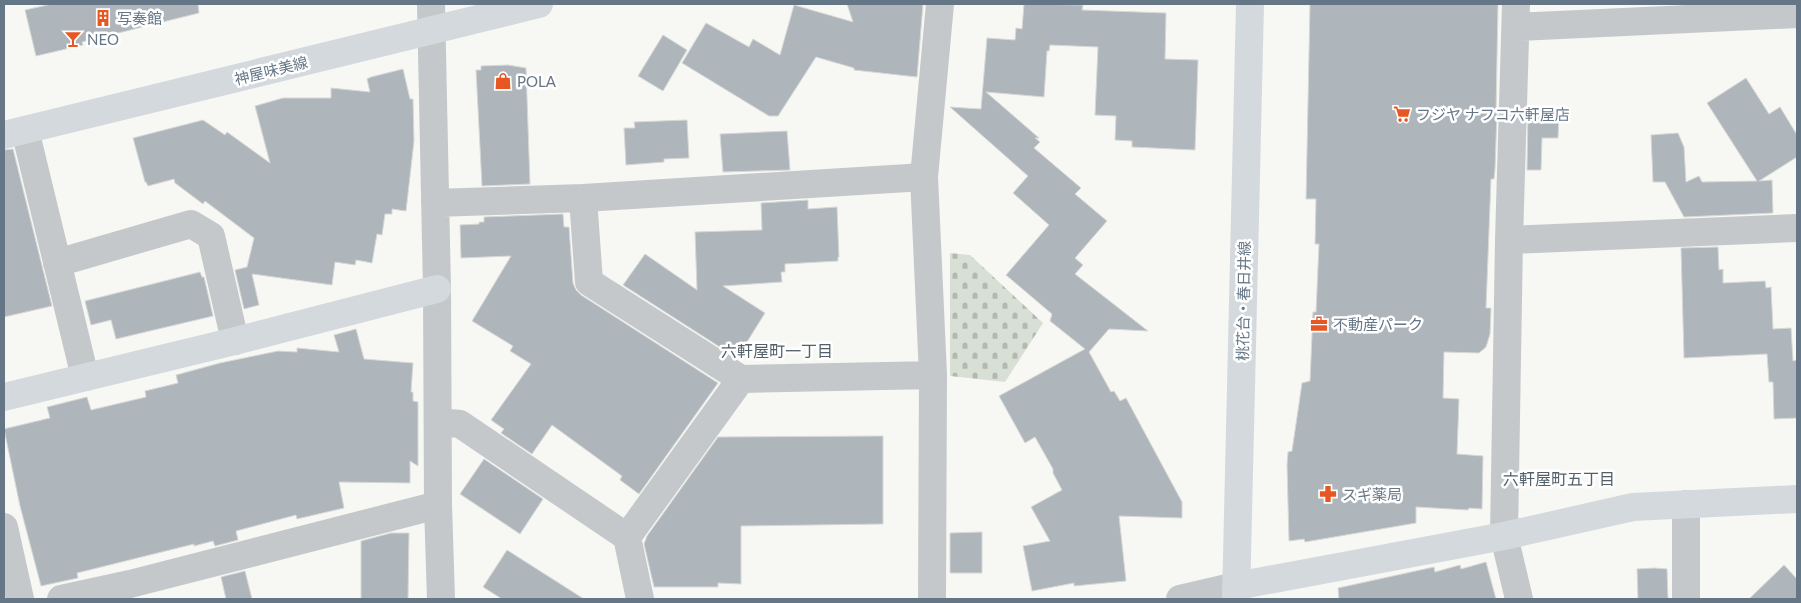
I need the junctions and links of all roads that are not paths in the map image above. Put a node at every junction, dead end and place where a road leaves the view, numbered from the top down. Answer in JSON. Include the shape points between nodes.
{"nodes":[{"id":1,"x":431,"y":4,"type":"edge"},
{"id":2,"x":539,"y":4,"type":"edge"},
{"id":3,"x":940,"y":4,"type":"edge"},
{"id":4,"x":1250,"y":4,"type":"edge"},
{"id":5,"x":1797,"y":14,"type":"edge"},
{"id":6,"x":1516,"y":15,"type":"edge"},
{"id":7,"x":432,"y":30,"type":"junction"},
{"id":8,"x":15,"y":133,"type":"edge"},
{"id":9,"x":924,"y":178,"type":"junction"},
{"id":10,"x":583,"y":198,"type":"junction"},
{"id":11,"x":435,"y":203,"type":"junction"},
{"id":12,"x":1797,"y":228,"type":"edge"},
{"id":13,"x":1509,"y":240,"type":"junction"},
{"id":14,"x":58,"y":263,"type":"junction"},
{"id":15,"x":437,"y":289,"type":"junction"},
{"id":16,"x":236,"y":341,"type":"junction"},
{"id":17,"x":933,"y":375,"type":"junction"},
{"id":18,"x":85,"y":377,"type":"junction"},
{"id":19,"x":741,"y":379,"type":"junction"},
{"id":20,"x":4,"y":397,"type":"edge"},
{"id":21,"x":438,"y":422,"type":"junction"},
{"id":22,"x":1797,"y":499,"type":"edge"},
{"id":23,"x":1686,"y":504,"type":"junction"},
{"id":24,"x":438,"y":505,"type":"junction"},
{"id":25,"x":4,"y":527,"type":"edge"},
{"id":26,"x":1504,"y":536,"type":"junction"},
{"id":27,"x":627,"y":537,"type":"junction"},
{"id":28,"x":132,"y":591,"type":"edge"},
{"id":29,"x":1236,"y":593,"type":"edge"},
{"id":30,"x":20,"y":599,"type":"edge"},
{"id":31,"x":61,"y":599,"type":"edge"},
{"id":32,"x":441,"y":599,"type":"edge"},
{"id":33,"x":640,"y":599,"type":"edge"},
{"id":34,"x":932,"y":599,"type":"edge"},
{"id":35,"x":1180,"y":599,"type":"edge"},
{"id":36,"x":1519,"y":599,"type":"edge"},
{"id":37,"x":1686,"y":599,"type":"edge"}],
"edges":[{"from":1,"to":7,"type":"street"},
{"from":2,"to":7,"type":"street","name":"神屋味美線"},
{"from":3,"to":9,"type":"street"},
{"from":4,"to":29,"type":"street","name":"桃花台・春日井線"},
{"from":5,"to":6,"type":"street"},
{"from":6,"to":13,"type":"street"},
{"from":7,"to":8,"type":"street","name":"神屋味美線"},
{"from":7,"to":11,"type":"street"},
{"from":8,"to":14,"type":"street"},
{"from":9,"to":10,"type":"street"},
{"from":9,"to":17,"type":"street"},
{"from":10,"to":11,"type":"street"},
{"from":10,"to":19,"type":"street","via":[[589,282]]},
{"from":11,"to":15,"type":"street"},
{"from":12,"to":13,"type":"street"},
{"from":13,"to":26,"type":"street"},
{"from":14,"to":16,"type":"street","via":[[191,224],[211,236]]},
{"from":14,"to":18,"type":"street"},
{"from":15,"to":16,"type":"street"},
{"from":15,"to":21,"type":"street"},
{"from":16,"to":18,"type":"street"},
{"from":17,"to":19,"type":"street"},
{"from":17,"to":34,"type":"street"},
{"from":18,"to":20,"type":"street"},
{"from":19,"to":27,"type":"street"},
{"from":21,"to":24,"type":"street"},
{"from":21,"to":27,"type":"street","via":[[460,424]]},
{"from":22,"to":23,"type":"street"},
{"from":23,"to":26,"type":"street","via":[[1633,507]]},
{"from":23,"to":37,"type":"street"},
{"from":24,"to":28,"type":"street"},
{"from":24,"to":32,"type":"street"},
{"from":25,"to":30,"type":"street"},
{"from":26,"to":29,"type":"street"},
{"from":26,"to":36,"type":"street"},
{"from":27,"to":33,"type":"street"},
{"from":28,"to":31,"type":"street"},
{"from":29,"to":35,"type":"street"}]}
